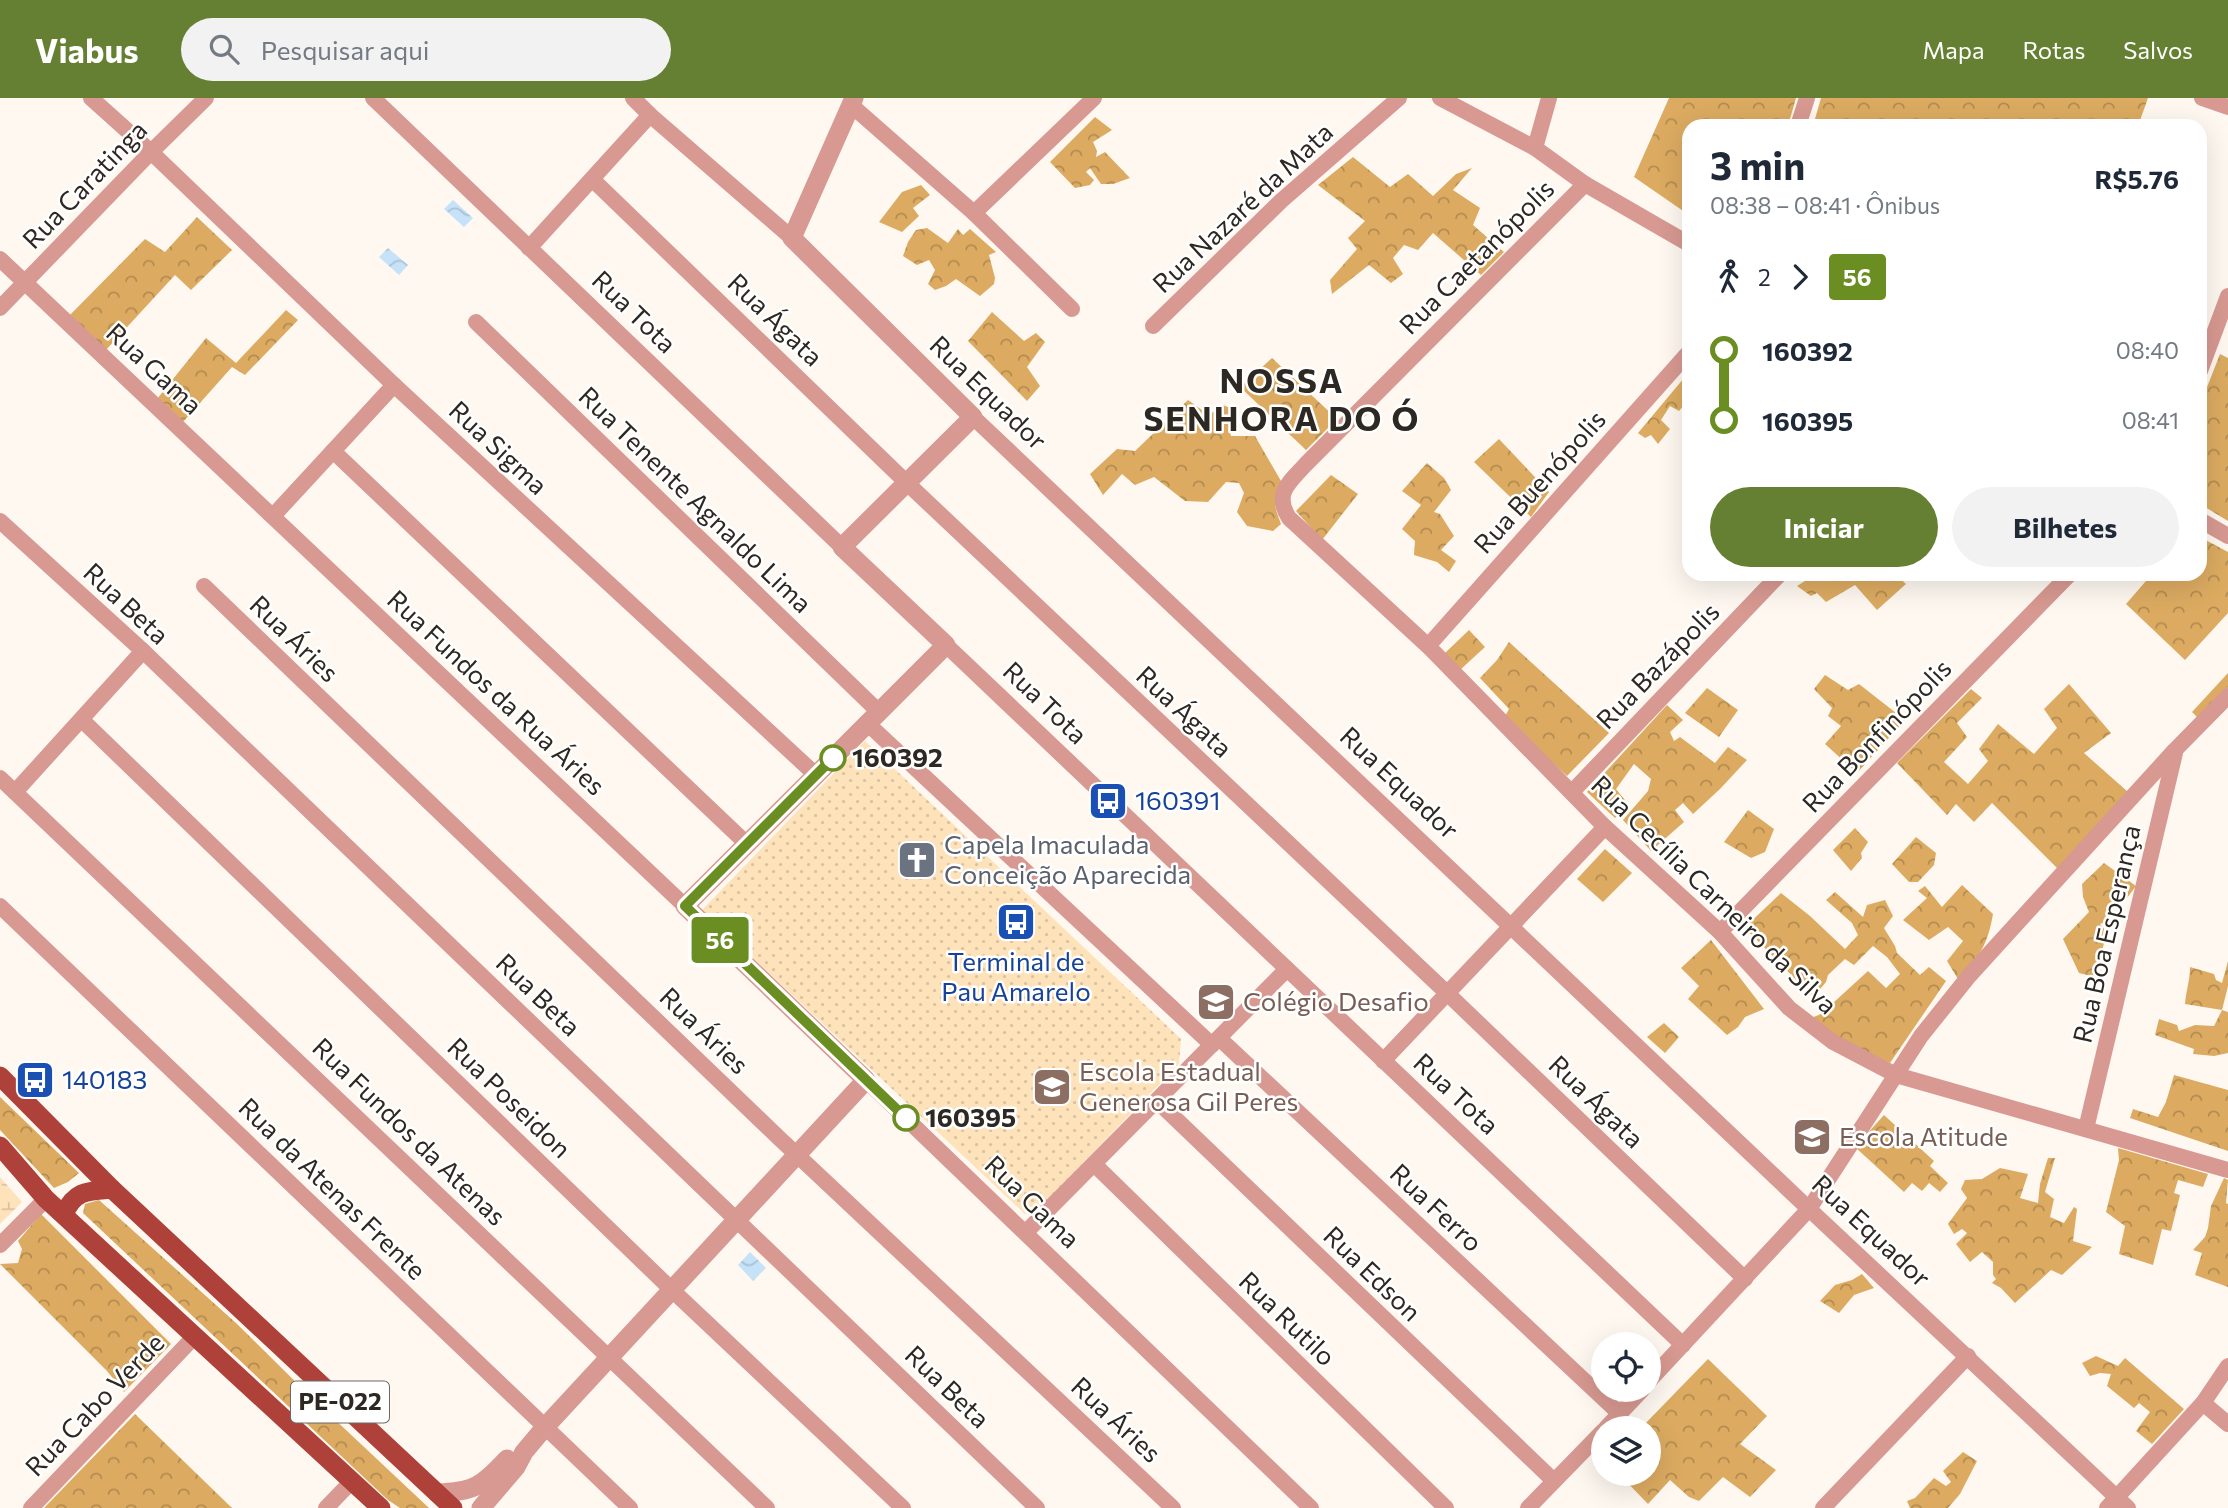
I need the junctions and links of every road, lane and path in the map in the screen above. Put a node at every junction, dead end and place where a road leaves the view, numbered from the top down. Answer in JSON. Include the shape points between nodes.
{"nodes":[{"id":1,"x":91,"y":98,"type":"edge"},
{"id":2,"x":206,"y":98,"type":"edge"},
{"id":3,"x":373,"y":98,"type":"edge"},
{"id":4,"x":633,"y":98,"type":"edge"},
{"id":5,"x":1094,"y":98,"type":"edge"},
{"id":6,"x":1399,"y":98,"type":"edge"},
{"id":7,"x":1440,"y":98,"type":"edge"},
{"id":8,"x":1549,"y":98,"type":"edge"},
{"id":9,"x":1807,"y":98,"type":"edge"},
{"id":10,"x":2202,"y":98,"type":"edge"},
{"id":11,"x":853,"y":102,"type":"edge"},
{"id":12,"x":2228,"y":107,"type":"edge"},
{"id":13,"x":650,"y":116,"type":"junction"},
{"id":14,"x":1800,"y":119,"type":"edge"},
{"id":15,"x":1535,"y":148,"type":"junction"},
{"id":16,"x":151,"y":152,"type":"junction"},
{"id":17,"x":592,"y":178,"type":"junction"},
{"id":18,"x":1585,"y":184,"type":"junction"},
{"id":19,"x":974,"y":213,"type":"junction"},
{"id":20,"x":792,"y":238,"type":"junction"},
{"id":21,"x":1682,"y":240,"type":"edge"},
{"id":22,"x":529,"y":248,"type":"junction"},
{"id":23,"x":0,"y":259,"type":"edge"},
{"id":24,"x":24,"y":282,"type":"junction"},
{"id":25,"x":2228,"y":296,"type":"edge"},
{"id":26,"x":0,"y":308,"type":"edge"},
{"id":27,"x":1072,"y":309,"type":"dead end"},
{"id":28,"x":476,"y":322,"type":"dead end"},
{"id":29,"x":1153,"y":326,"type":"dead end"},
{"id":30,"x":2220,"y":343,"type":"edge"},
{"id":31,"x":1682,"y":360,"type":"edge"},
{"id":32,"x":2207,"y":361,"type":"edge"},
{"id":33,"x":394,"y":385,"type":"junction"},
{"id":34,"x":973,"y":417,"type":"junction"},
{"id":35,"x":333,"y":451,"type":"junction"},
{"id":36,"x":907,"y":483,"type":"junction"},
{"id":37,"x":1287,"y":485,"type":"joint"},
{"id":38,"x":273,"y":516,"type":"junction"},
{"id":39,"x":0,"y":522,"type":"edge"},
{"id":40,"x":2207,"y":524,"type":"edge"},
{"id":41,"x":2228,"y":536,"type":"edge"},
{"id":42,"x":842,"y":547,"type":"junction"},
{"id":43,"x":1773,"y":581,"type":"edge"},
{"id":44,"x":2063,"y":581,"type":"edge"},
{"id":45,"x":204,"y":586,"type":"dead end"},
{"id":46,"x":946,"y":645,"type":"junction"},
{"id":47,"x":1428,"y":646,"type":"junction"},
{"id":48,"x":143,"y":652,"type":"junction"},
{"id":49,"x":2228,"y":696,"type":"edge"},
{"id":50,"x":873,"y":718,"type":"junction"},
{"id":51,"x":82,"y":720,"type":"junction"},
{"id":52,"x":2175,"y":750,"type":"junction"},
{"id":53,"x":816,"y":775,"type":"junction"},
{"id":54,"x":0,"y":778,"type":"edge"},
{"id":55,"x":15,"y":792,"type":"junction"},
{"id":56,"x":1572,"y":792,"type":"junction"},
{"id":57,"x":1605,"y":827,"type":"junction"},
{"id":58,"x":747,"y":844,"type":"junction"},
{"id":59,"x":0,"y":906,"type":"edge"},
{"id":60,"x":685,"y":906,"type":"junction"},
{"id":61,"x":1512,"y":926,"type":"junction"},
{"id":62,"x":1720,"y":932,"type":"junction"},
{"id":63,"x":1287,"y":969,"type":"junction"},
{"id":64,"x":1448,"y":995,"type":"junction"},
{"id":65,"x":1216,"y":1041,"type":"junction"},
{"id":66,"x":1383,"y":1061,"type":"junction"},
{"id":67,"x":1896,"y":1075,"type":"junction"},
{"id":68,"x":0,"y":1076,"type":"edge"},
{"id":69,"x":866,"y":1080,"type":"junction"},
{"id":70,"x":1157,"y":1101,"type":"junction"},
{"id":71,"x":2086,"y":1129,"type":"junction"},
{"id":72,"x":0,"y":1146,"type":"edge"},
{"id":73,"x":797,"y":1154,"type":"junction"},
{"id":74,"x":1094,"y":1164,"type":"junction"},
{"id":75,"x":2228,"y":1170,"type":"edge"},
{"id":76,"x":112,"y":1189,"type":"junction"},
{"id":77,"x":46,"y":1199,"type":"junction"},
{"id":78,"x":1810,"y":1209,"type":"junction"},
{"id":79,"x":64,"y":1214,"type":"junction"},
{"id":80,"x":737,"y":1219,"type":"junction"},
{"id":81,"x":1026,"y":1233,"type":"junction"},
{"id":82,"x":0,"y":1245,"type":"edge"},
{"id":83,"x":1745,"y":1279,"type":"junction"},
{"id":84,"x":672,"y":1290,"type":"junction"},
{"id":85,"x":195,"y":1336,"type":"junction"},
{"id":86,"x":1683,"y":1345,"type":"junction"},
{"id":87,"x":1968,"y":1356,"type":"junction"},
{"id":88,"x":610,"y":1357,"type":"junction"},
{"id":89,"x":2228,"y":1366,"type":"edge"},
{"id":90,"x":1661,"y":1368,"type":"edge"},
{"id":91,"x":1631,"y":1402,"type":"edge"},
{"id":92,"x":2203,"y":1403,"type":"junction"},
{"id":93,"x":1620,"y":1414,"type":"joint"},
{"id":94,"x":2228,"y":1424,"type":"edge"},
{"id":95,"x":545,"y":1427,"type":"junction"},
{"id":96,"x":1591,"y":1444,"type":"edge"},
{"id":97,"x":524,"y":1452,"type":"junction"},
{"id":98,"x":352,"y":1481,"type":"junction"},
{"id":99,"x":1554,"y":1481,"type":"junction"},
{"id":100,"x":437,"y":1493,"type":"junction"},
{"id":101,"x":2117,"y":1505,"type":"edge"},
{"id":102,"x":31,"y":1508,"type":"edge"},
{"id":103,"x":326,"y":1508,"type":"edge"},
{"id":104,"x":381,"y":1508,"type":"edge"},
{"id":105,"x":453,"y":1508,"type":"edge"},
{"id":106,"x":481,"y":1508,"type":"edge"},
{"id":107,"x":630,"y":1508,"type":"edge"},
{"id":108,"x":767,"y":1508,"type":"edge"},
{"id":109,"x":903,"y":1508,"type":"edge"},
{"id":110,"x":1037,"y":1508,"type":"edge"},
{"id":111,"x":1173,"y":1508,"type":"edge"},
{"id":112,"x":1311,"y":1508,"type":"edge"},
{"id":113,"x":1446,"y":1508,"type":"edge"},
{"id":114,"x":1528,"y":1508,"type":"edge"},
{"id":115,"x":1824,"y":1508,"type":"edge"}],
"edges":[{"from":1,"to":16,"type":"street","name":"Rua Sigma"},
{"from":2,"to":16,"type":"street","name":"Rua Caratinga"},
{"from":3,"to":22,"type":"street","name":"Rua Tota"},
{"from":4,"to":13,"type":"street","name":"Rua Equador"},
{"from":5,"to":19,"type":"street"},
{"from":6,"to":29,"type":"street","name":"Rua Nazaré da Mata","via":[[1281,201]]},
{"from":7,"to":15,"type":"street"},
{"from":8,"to":15,"type":"street"},
{"from":9,"to":14,"type":"street"},
{"from":10,"to":12,"type":"street"},
{"from":11,"to":19,"type":"street"},
{"from":11,"to":20,"type":"street"},
{"from":13,"to":17,"type":"street"},
{"from":13,"to":20,"type":"street","name":"Rua Equador"},
{"from":15,"to":18,"type":"street"},
{"from":16,"to":24,"type":"street","name":"Rua Caratinga"},
{"from":16,"to":33,"type":"street","name":"Rua Sigma"},
{"from":17,"to":22,"type":"street"},
{"from":17,"to":36,"type":"street","name":"Rua Ágata"},
{"from":18,"to":21,"type":"street"},
{"from":18,"to":37,"type":"street","name":"Rua Caetanópolis"},
{"from":19,"to":27,"type":"street"},
{"from":20,"to":34,"type":"street","name":"Rua Equador"},
{"from":22,"to":42,"type":"street","name":"Rua Tota"},
{"from":23,"to":24,"type":"street","name":"Rua Gama"},
{"from":24,"to":26,"type":"street","name":"Rua Caratinga"},
{"from":24,"to":38,"type":"street","name":"Rua Gama"},
{"from":25,"to":30,"type":"street"},
{"from":28,"to":50,"type":"street","name":"Rua Tenente Agnaldo Lima"},
{"from":30,"to":32,"type":"street"},
{"from":31,"to":47,"type":"street","name":"Rua Buenópolis"},
{"from":33,"to":35,"type":"street"},
{"from":33,"to":53,"type":"street","name":"Rua Sigma"},
{"from":34,"to":36,"type":"street"},
{"from":34,"to":61,"type":"street","name":"Rua Equador"},
{"from":35,"to":38,"type":"street"},
{"from":35,"to":58,"type":"street"},
{"from":36,"to":42,"type":"street"},
{"from":36,"to":64,"type":"street","name":"Rua Ágata"},
{"from":37,"to":47,"type":"street","name":"Rua Cecília Carneiro da Silva","via":[[1282,507],[1289,518]]},
{"from":38,"to":60,"type":"street","name":"Rua Fundos da Rua Áries"},
{"from":39,"to":48,"type":"street","name":"Rua Beta"},
{"from":40,"to":41,"type":"street"},
{"from":42,"to":46,"type":"street","name":"Rua Tota"},
{"from":43,"to":56,"type":"street","name":"Rua Bazápolis"},
{"from":44,"to":62,"type":"street","name":"Rua Bonfinópolis"},
{"from":45,"to":73,"type":"street","name":"Rua Áries"},
{"from":46,"to":50,"type":"street"},
{"from":46,"to":63,"type":"street","name":"Rua Tota"},
{"from":47,"to":56,"type":"street","name":"Rua Cecília Carneiro da Silva"},
{"from":48,"to":51,"type":"street"},
{"from":48,"to":80,"type":"street","name":"Rua Beta"},
{"from":49,"to":52,"type":"street"},
{"from":50,"to":53,"type":"street"},
{"from":50,"to":65,"type":"street","name":"Rua Tenente Agnaldo Lima"},
{"from":51,"to":55,"type":"street"},
{"from":51,"to":84,"type":"street","name":"Rua Poseidon"},
{"from":52,"to":67,"type":"street","via":[[1969,976]]},
{"from":52,"to":71,"type":"street","name":"Rua Boa Esperança"},
{"from":53,"to":58,"type":"street"},
{"from":54,"to":55,"type":"street","name":"Rua Fundos da Atenas"},
{"from":55,"to":88,"type":"street","name":"Rua Fundos da Atenas"},
{"from":56,"to":57,"type":"street","name":"Rua Cecília Carneiro da Silva"},
{"from":57,"to":61,"type":"street"},
{"from":57,"to":62,"type":"street","name":"Rua Cecília Carneiro da Silva"},
{"from":58,"to":60,"type":"street"},
{"from":59,"to":95,"type":"street","name":"Rua da Atenas Frente"},
{"from":60,"to":69,"type":"street","name":"Rua Gama"},
{"from":61,"to":64,"type":"street"},
{"from":61,"to":78,"type":"street","name":"Rua Equador"},
{"from":62,"to":67,"type":"street","name":"Rua Cecília Carneiro da Silva","via":[[1789,1008],[1833,1042]]},
{"from":63,"to":65,"type":"street"},
{"from":63,"to":66,"type":"street","name":"Rua Tota"},
{"from":64,"to":66,"type":"street"},
{"from":64,"to":83,"type":"street","name":"Rua Ágata"},
{"from":65,"to":70,"type":"street"},
{"from":65,"to":93,"type":"street","name":"Rua Ferro"},
{"from":66,"to":86,"type":"street","name":"Rua Tota"},
{"from":67,"to":71,"type":"street","name":"Rua Cecília Carneiro da Silva"},
{"from":67,"to":78,"type":"street"},
{"from":68,"to":76,"type":"main road","number":"PE-022"},
{"from":69,"to":73,"type":"street"},
{"from":69,"to":81,"type":"street","name":"Rua Gama"},
{"from":70,"to":74,"type":"street"},
{"from":70,"to":99,"type":"street","name":"Rua Edson"},
{"from":71,"to":75,"type":"street","name":"Rua Cecília Carneiro da Silva"},
{"from":72,"to":77,"type":"main road","number":"PE-022"},
{"from":73,"to":80,"type":"street"},
{"from":73,"to":111,"type":"street","name":"Rua Áries"},
{"from":74,"to":81,"type":"street"},
{"from":74,"to":113,"type":"street","name":"Rua Rutilo"},
{"from":76,"to":79,"type":"main road","via":[[77,1196]]},
{"from":76,"to":100,"type":"main road","number":"PE-022"},
{"from":77,"to":79,"type":"main road","number":"PE-022"},
{"from":77,"to":82,"type":"street"},
{"from":78,"to":83,"type":"street"},
{"from":78,"to":87,"type":"street","name":"Rua Equador"},
{"from":79,"to":85,"type":"main road","number":"PE-022"},
{"from":80,"to":84,"type":"street"},
{"from":80,"to":110,"type":"street","name":"Rua Beta"},
{"from":81,"to":112,"type":"street","name":"Rua Gama"},
{"from":83,"to":86,"type":"street"},
{"from":84,"to":88,"type":"street"},
{"from":84,"to":109,"type":"street","name":"Rua Poseidon"},
{"from":85,"to":98,"type":"main road","number":"PE-022"},
{"from":85,"to":102,"type":"street","name":"Rua Cabo Verde"},
{"from":86,"to":90,"type":"street"},
{"from":87,"to":101,"type":"street","name":"Rua Equador"},
{"from":87,"to":115,"type":"street"},
{"from":88,"to":95,"type":"street"},
{"from":88,"to":108,"type":"street","name":"Rua Fundos da Atenas"},
{"from":89,"to":92,"type":"street"},
{"from":91,"to":93,"type":"street"},
{"from":92,"to":94,"type":"street"},
{"from":92,"to":101,"type":"street"},
{"from":95,"to":97,"type":"street"},
{"from":95,"to":107,"type":"street","name":"Rua da Atenas Frente"},
{"from":96,"to":99,"type":"street"},
{"from":97,"to":100,"type":"street","via":[[508,1458],[474,1488]]},
{"from":97,"to":106,"type":"street"},
{"from":98,"to":103,"type":"street"},
{"from":98,"to":104,"type":"main road","number":"PE-022"},
{"from":99,"to":114,"type":"street"},
{"from":100,"to":105,"type":"main road","number":"PE-022"}]}
